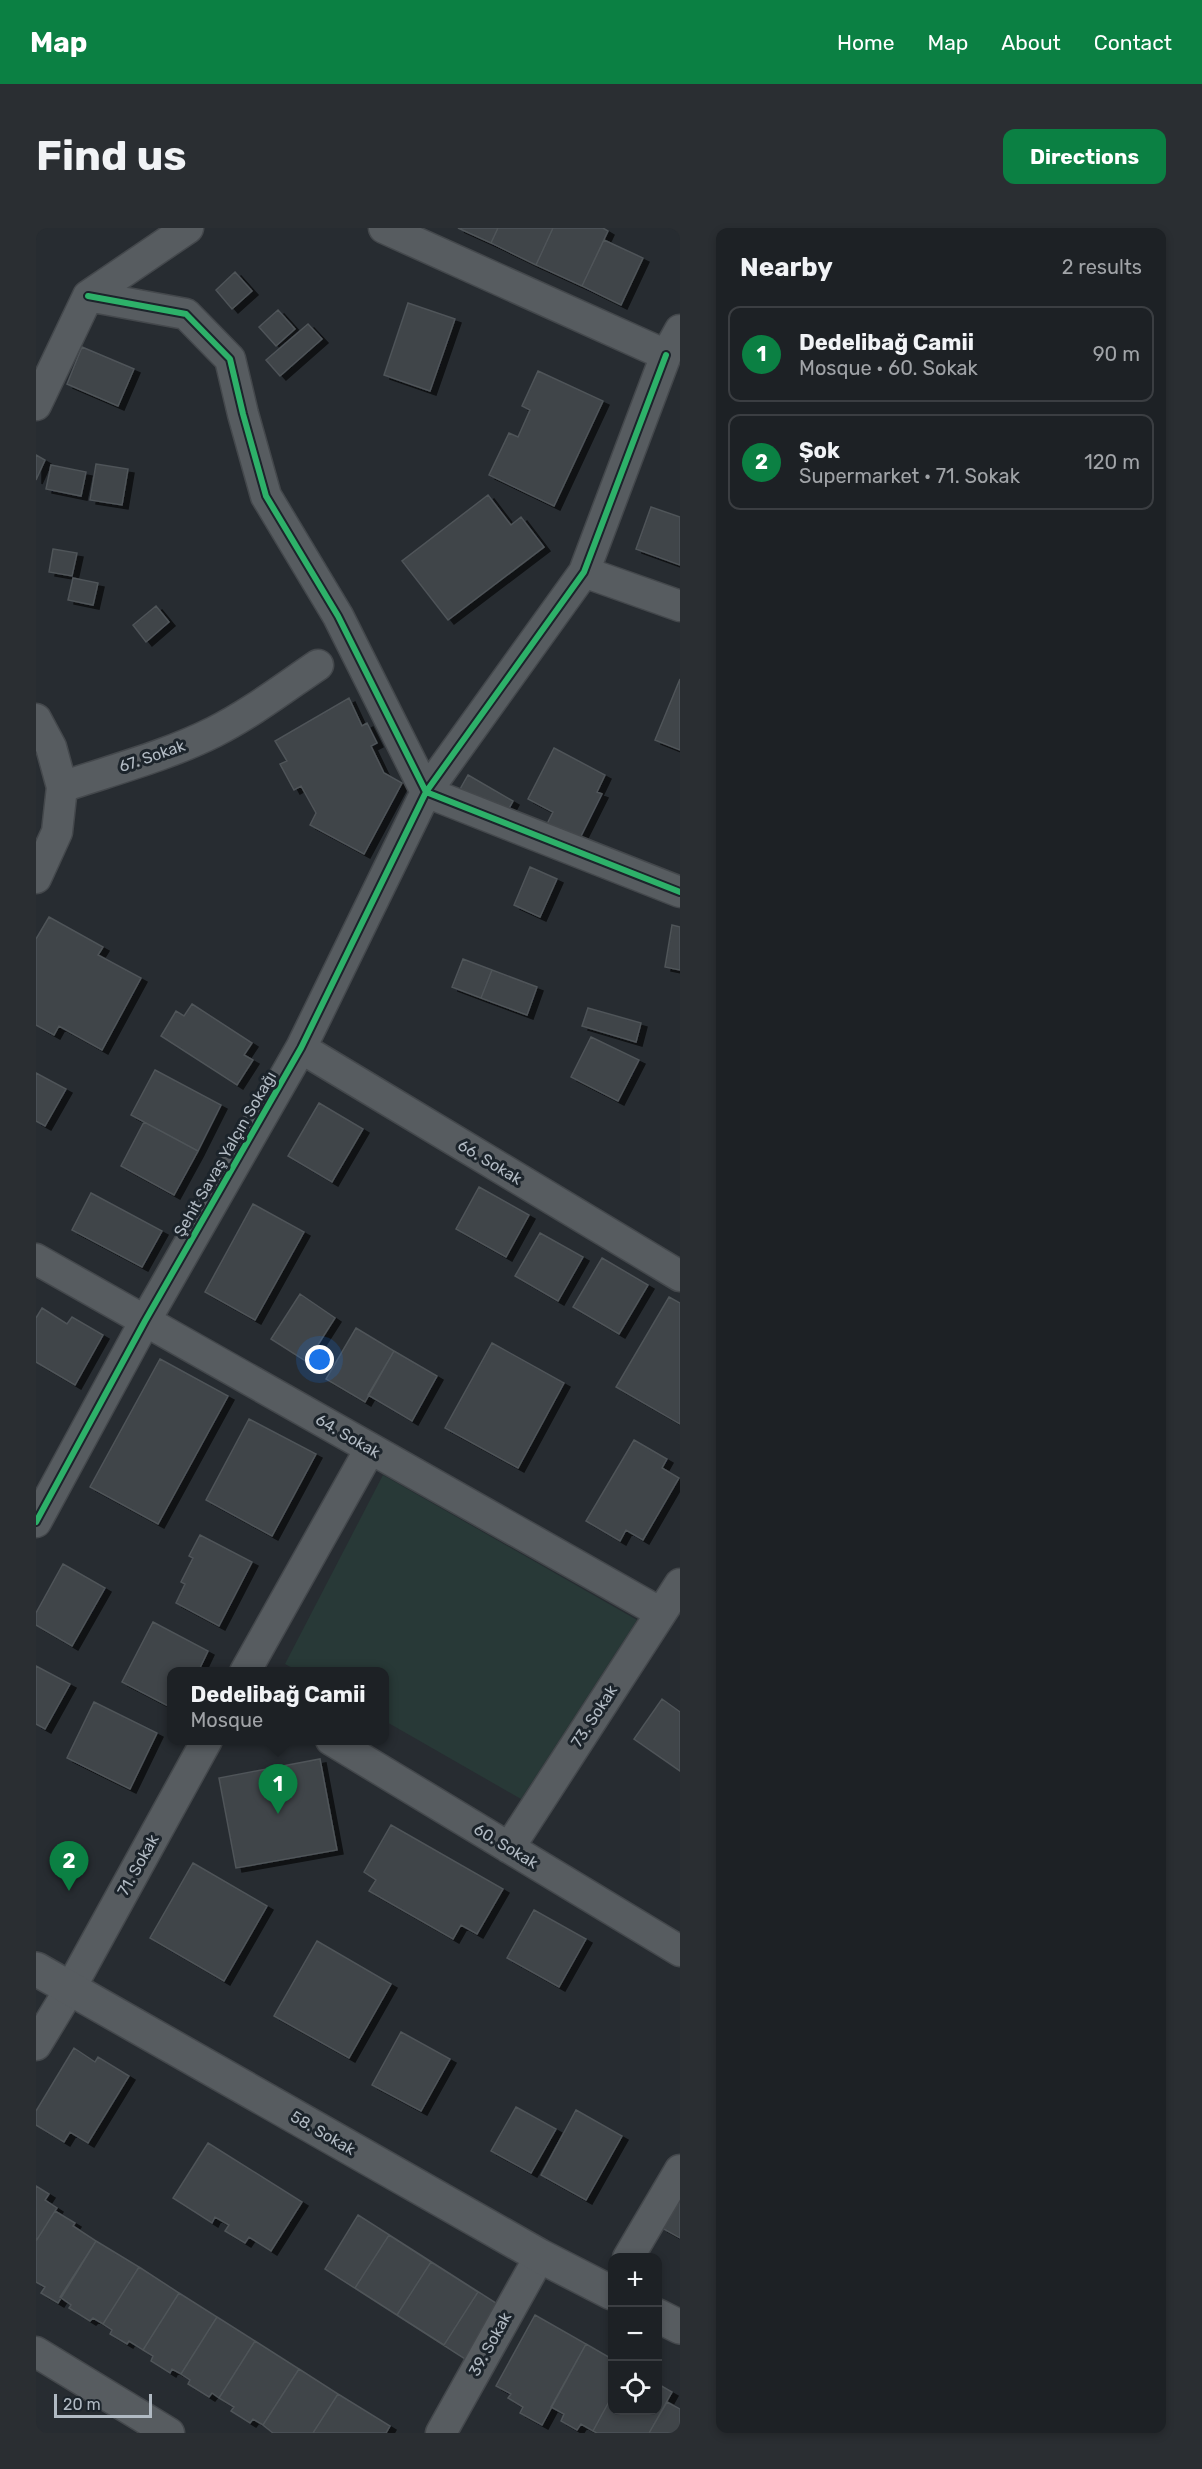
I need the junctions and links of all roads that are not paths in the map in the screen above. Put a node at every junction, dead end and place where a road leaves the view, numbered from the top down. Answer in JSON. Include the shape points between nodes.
{"nodes":[{"id":1,"x":189,"y":228,"type":"edge"},
{"id":2,"x":384,"y":228,"type":"edge"},
{"id":3,"x":88,"y":297,"type":"junction"},
{"id":4,"x":673,"y":342,"type":"edge"},
{"id":5,"x":36,"y":405,"type":"edge"},
{"id":6,"x":584,"y":572,"type":"junction"},
{"id":7,"x":680,"y":606,"type":"edge"},
{"id":8,"x":318,"y":665,"type":"dead end"},
{"id":9,"x":36,"y":720,"type":"edge"},
{"id":10,"x":62,"y":787,"type":"junction"},
{"id":11,"x":426,"y":792,"type":"junction"},
{"id":12,"x":36,"y":878,"type":"edge"},
{"id":13,"x":680,"y":892,"type":"edge"},
{"id":14,"x":301,"y":1048,"type":"junction"},
{"id":15,"x":36,"y":1259,"type":"edge"},
{"id":16,"x":680,"y":1276,"type":"edge"},
{"id":17,"x":145,"y":1321,"type":"junction"},
{"id":18,"x":370,"y":1449,"type":"junction"},
{"id":19,"x":36,"y":1522,"type":"edge"},
{"id":20,"x":680,"y":1584,"type":"edge"},
{"id":21,"x":661,"y":1613,"type":"junction"},
{"id":22,"x":247,"y":1667,"type":"edge"},
{"id":23,"x":204,"y":1745,"type":"edge"},
{"id":24,"x":339,"y":1745,"type":"edge"},
{"id":25,"x":509,"y":1848,"type":"junction"},
{"id":26,"x":680,"y":1951,"type":"edge"},
{"id":27,"x":36,"y":1969,"type":"edge"},
{"id":28,"x":70,"y":1989,"type":"junction"},
{"id":29,"x":36,"y":2045,"type":"edge"},
{"id":30,"x":680,"y":2170,"type":"edge"},
{"id":31,"x":631,"y":2253,"type":"edge"},
{"id":32,"x":540,"y":2256,"type":"junction"},
{"id":33,"x":608,"y":2288,"type":"edge"},
{"id":34,"x":662,"y":2318,"type":"edge"},
{"id":35,"x":680,"y":2327,"type":"edge"},
{"id":36,"x":36,"y":2352,"type":"edge"},
{"id":37,"x":169,"y":2433,"type":"edge"},
{"id":38,"x":441,"y":2433,"type":"edge"}],
"edges":[{"from":1,"to":3,"type":"street"},
{"from":2,"to":4,"type":"street"},
{"from":3,"to":5,"type":"street"},
{"from":3,"to":11,"type":"street","via":[[186,314],[230,359],[266,496],[338,616]]},
{"from":4,"to":6,"type":"street","name":"Şehit Savaş Yalçın Sokağı"},
{"from":6,"to":7,"type":"street"},
{"from":6,"to":11,"type":"street","name":"Şehit Savaş Yalçın Sokağı"},
{"from":8,"to":10,"type":"street","name":"67. Sokak","via":[[212,733]]},
{"from":9,"to":10,"type":"street","via":[[51,747]]},
{"from":10,"to":12,"type":"street","via":[[57,832]]},
{"from":11,"to":13,"type":"street"},
{"from":11,"to":14,"type":"street","name":"Şehit Savaş Yalçın Sokağı"},
{"from":14,"to":16,"type":"street","name":"66. Sokak"},
{"from":14,"to":17,"type":"street","name":"Şehit Savaş Yalçın Sokağı"},
{"from":15,"to":17,"type":"street","name":"64. Sokak"},
{"from":17,"to":18,"type":"street","name":"64. Sokak"},
{"from":17,"to":19,"type":"street","name":"Şehit Savaş Yalçın Sokağı"},
{"from":18,"to":21,"type":"street","name":"64. Sokak"},
{"from":18,"to":22,"type":"street"},
{"from":20,"to":21,"type":"street","name":"73. Sokak"},
{"from":21,"to":25,"type":"street","name":"73. Sokak"},
{"from":23,"to":28,"type":"street","name":"71. Sokak"},
{"from":24,"to":25,"type":"street","name":"60. Sokak"},
{"from":25,"to":26,"type":"street","name":"60. Sokak"},
{"from":27,"to":28,"type":"street","name":"58. Sokak"},
{"from":28,"to":29,"type":"street","name":"71. Sokak"},
{"from":28,"to":32,"type":"street","name":"58. Sokak"},
{"from":30,"to":31,"type":"street"},
{"from":32,"to":33,"type":"street","name":"58. Sokak"},
{"from":32,"to":38,"type":"street","name":"39. Sokak"},
{"from":34,"to":35,"type":"street"},
{"from":36,"to":37,"type":"street"}]}
